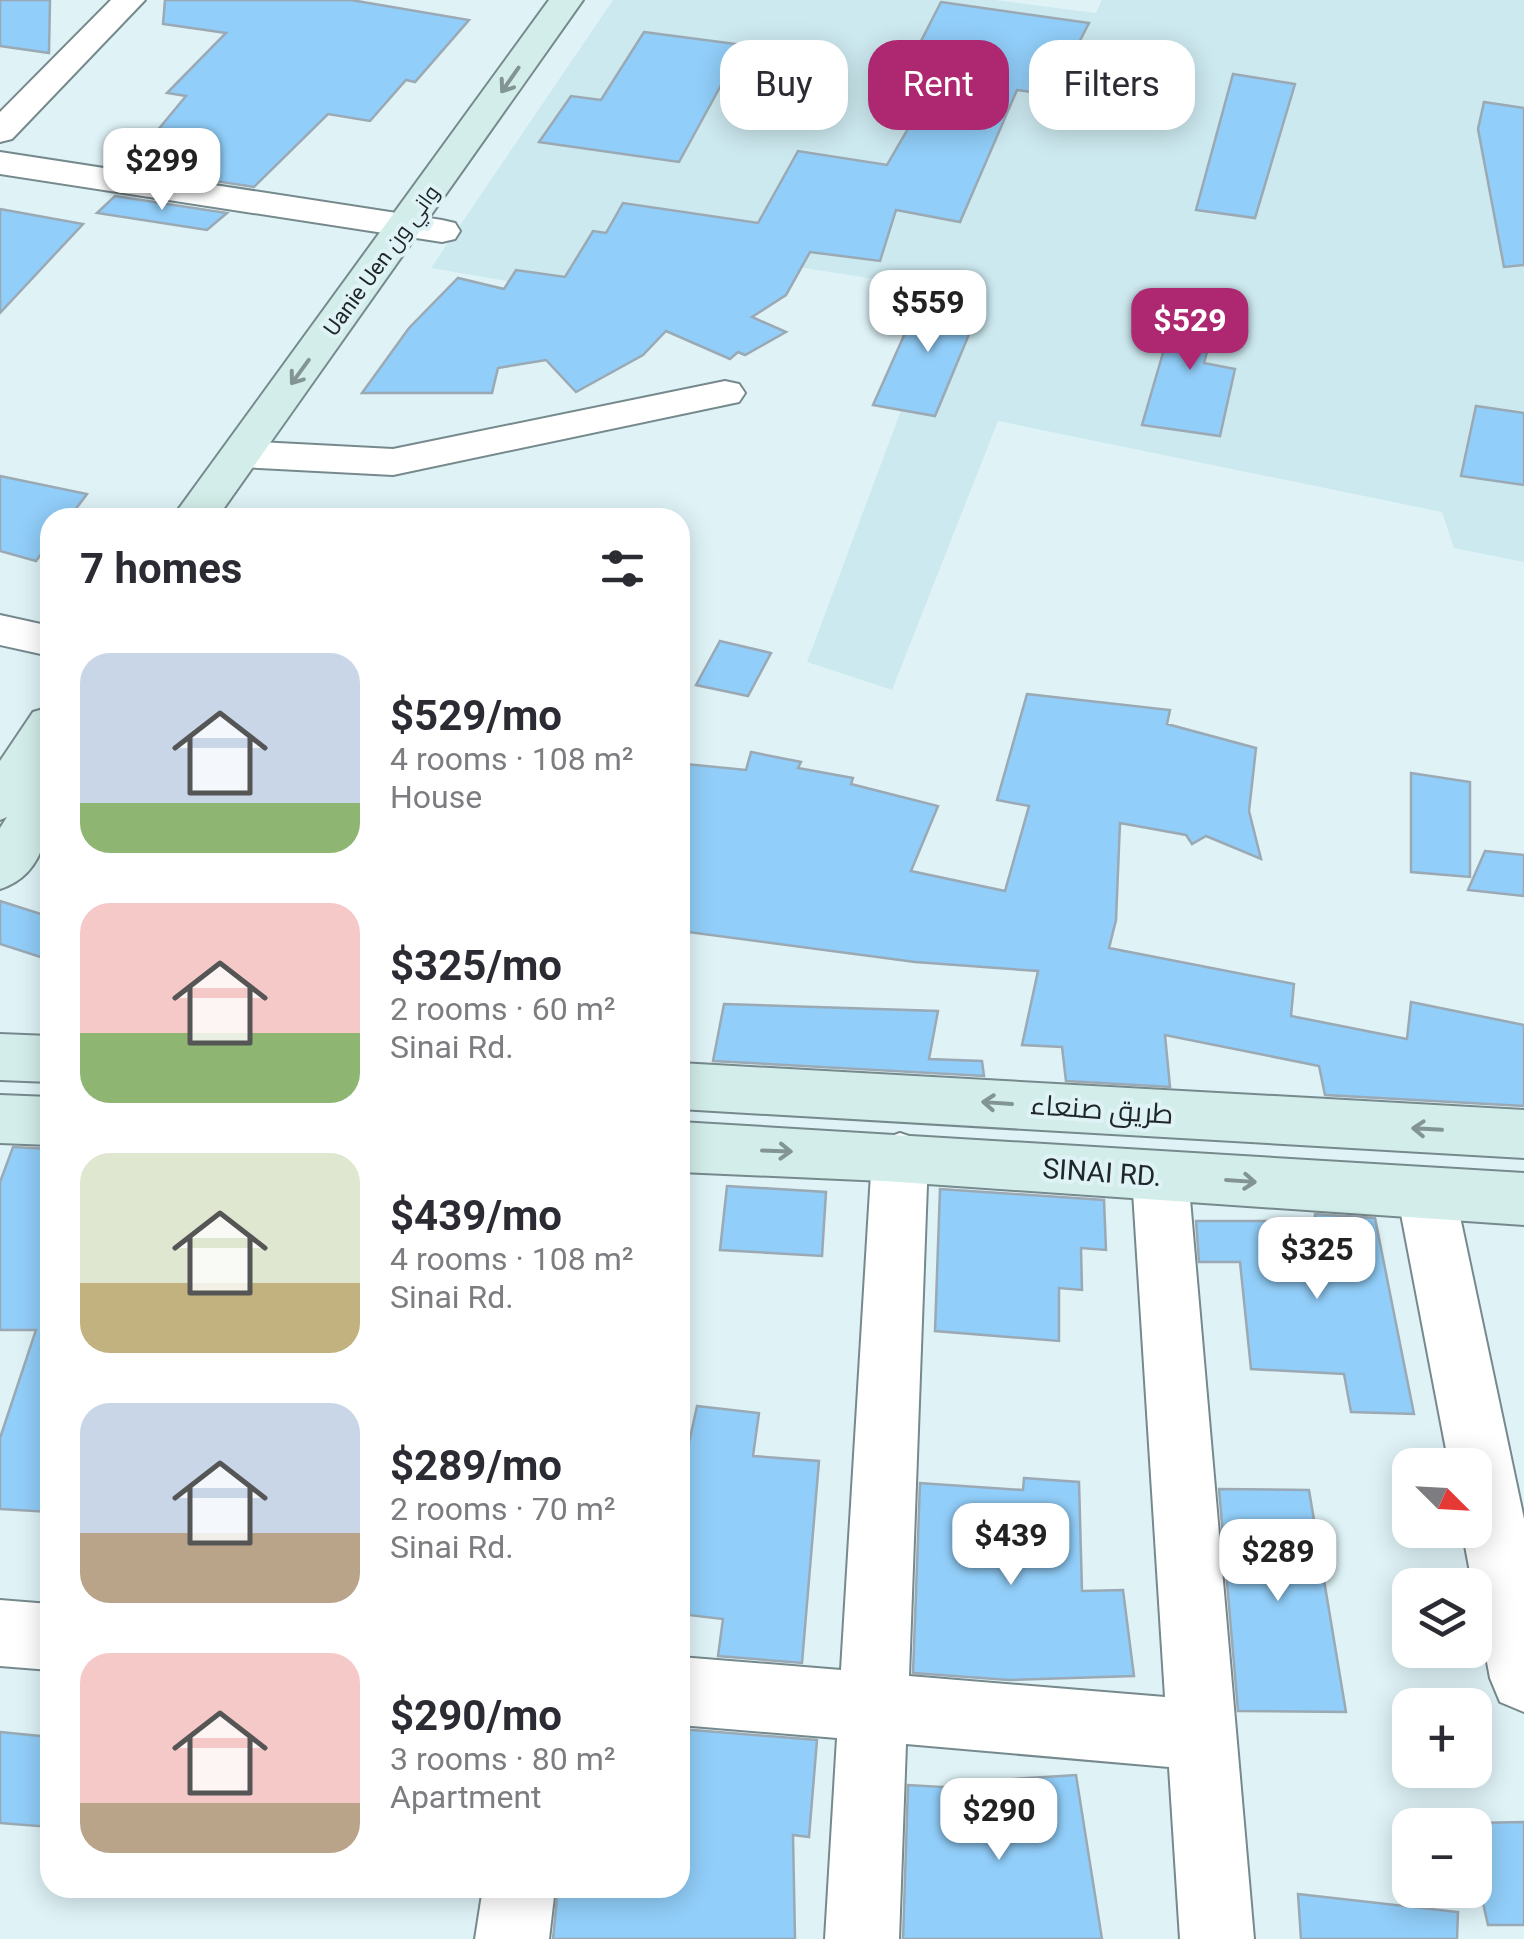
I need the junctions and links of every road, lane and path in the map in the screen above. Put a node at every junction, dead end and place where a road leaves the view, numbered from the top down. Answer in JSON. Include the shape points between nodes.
{"nodes":[{"id":1,"x":129,"y":0,"type":"edge"},
{"id":2,"x":580,"y":5,"type":"edge"},
{"id":3,"x":0,"y":132,"type":"edge"},
{"id":4,"x":0,"y":162,"type":"edge"},
{"id":5,"x":424,"y":229,"type":"junction"},
{"id":6,"x":725,"y":393,"type":"dead end"},
{"id":7,"x":261,"y":456,"type":"junction"},
{"id":8,"x":205,"y":508,"type":"edge"},
{"id":9,"x":243,"y":508,"type":"edge"},
{"id":10,"x":0,"y":630,"type":"edge"},
{"id":11,"x":40,"y":638,"type":"edge"},
{"id":12,"x":40,"y":739,"type":"edge"},
{"id":13,"x":0,"y":801,"type":"edge"},
{"id":14,"x":40,"y":809,"type":"edge"},
{"id":15,"x":0,"y":869,"type":"edge"},
{"id":16,"x":0,"y":1056,"type":"edge"},
{"id":17,"x":40,"y":1058,"type":"edge"},
{"id":18,"x":690,"y":1087,"type":"edge"},
{"id":19,"x":0,"y":1119,"type":"edge"},
{"id":20,"x":40,"y":1121,"type":"edge"},
{"id":21,"x":1524,"y":1134,"type":"edge"},
{"id":22,"x":690,"y":1147,"type":"edge"},
{"id":23,"x":900,"y":1157,"type":"junction"},
{"id":24,"x":1160,"y":1176,"type":"junction"},
{"id":25,"x":1426,"y":1193,"type":"junction"},
{"id":26,"x":1524,"y":1200,"type":"edge"},
{"id":27,"x":0,"y":1633,"type":"edge"},
{"id":28,"x":40,"y":1636,"type":"edge"},
{"id":29,"x":1524,"y":1678,"type":"edge"},
{"id":30,"x":690,"y":1691,"type":"edge"},
{"id":31,"x":873,"y":1707,"type":"junction"},
{"id":32,"x":1202,"y":1735,"type":"junction"},
{"id":33,"x":518,"y":1898,"type":"edge"},
{"id":34,"x":512,"y":1939,"type":"edge"},
{"id":35,"x":862,"y":1939,"type":"edge"},
{"id":36,"x":1217,"y":1939,"type":"edge"}],
"edges":[{"from":1,"to":3,"type":"street"},
{"from":2,"to":5,"type":"street","name":"Uanie Uen واني ون"},
{"from":4,"to":5,"type":"street"},
{"from":5,"to":7,"type":"street","name":"Uanie Uen واني ون"},
{"from":6,"to":7,"type":"street","via":[[392,462]]},
{"from":7,"to":8,"type":"street","name":"Uanie Uen واني ون"},
{"from":7,"to":9,"type":"street","name":"Uanie Uen واني ون"},
{"from":10,"to":11,"type":"street"},
{"from":12,"to":13,"type":"street"},
{"from":14,"to":15,"type":"street"},
{"from":16,"to":17,"type":"street"},
{"from":21,"to":18,"type":"street","name":"طريق صنعاء","one_way":true},
{"from":19,"to":20,"type":"street"},
{"from":22,"to":23,"type":"street","name":"SINAI RD.","one_way":true},
{"from":23,"to":24,"type":"street","name":"SINAI RD."},
{"from":23,"to":31,"type":"street"},
{"from":24,"to":25,"type":"street","name":"SINAI RD.","one_way":true},
{"from":24,"to":32,"type":"street"},
{"from":25,"to":26,"type":"street","name":"SINAI RD."},
{"from":25,"to":29,"type":"street"},
{"from":27,"to":28,"type":"street"},
{"from":30,"to":31,"type":"street"},
{"from":31,"to":32,"type":"street"},
{"from":31,"to":35,"type":"street"},
{"from":32,"to":36,"type":"street"},
{"from":33,"to":34,"type":"street"}]}
